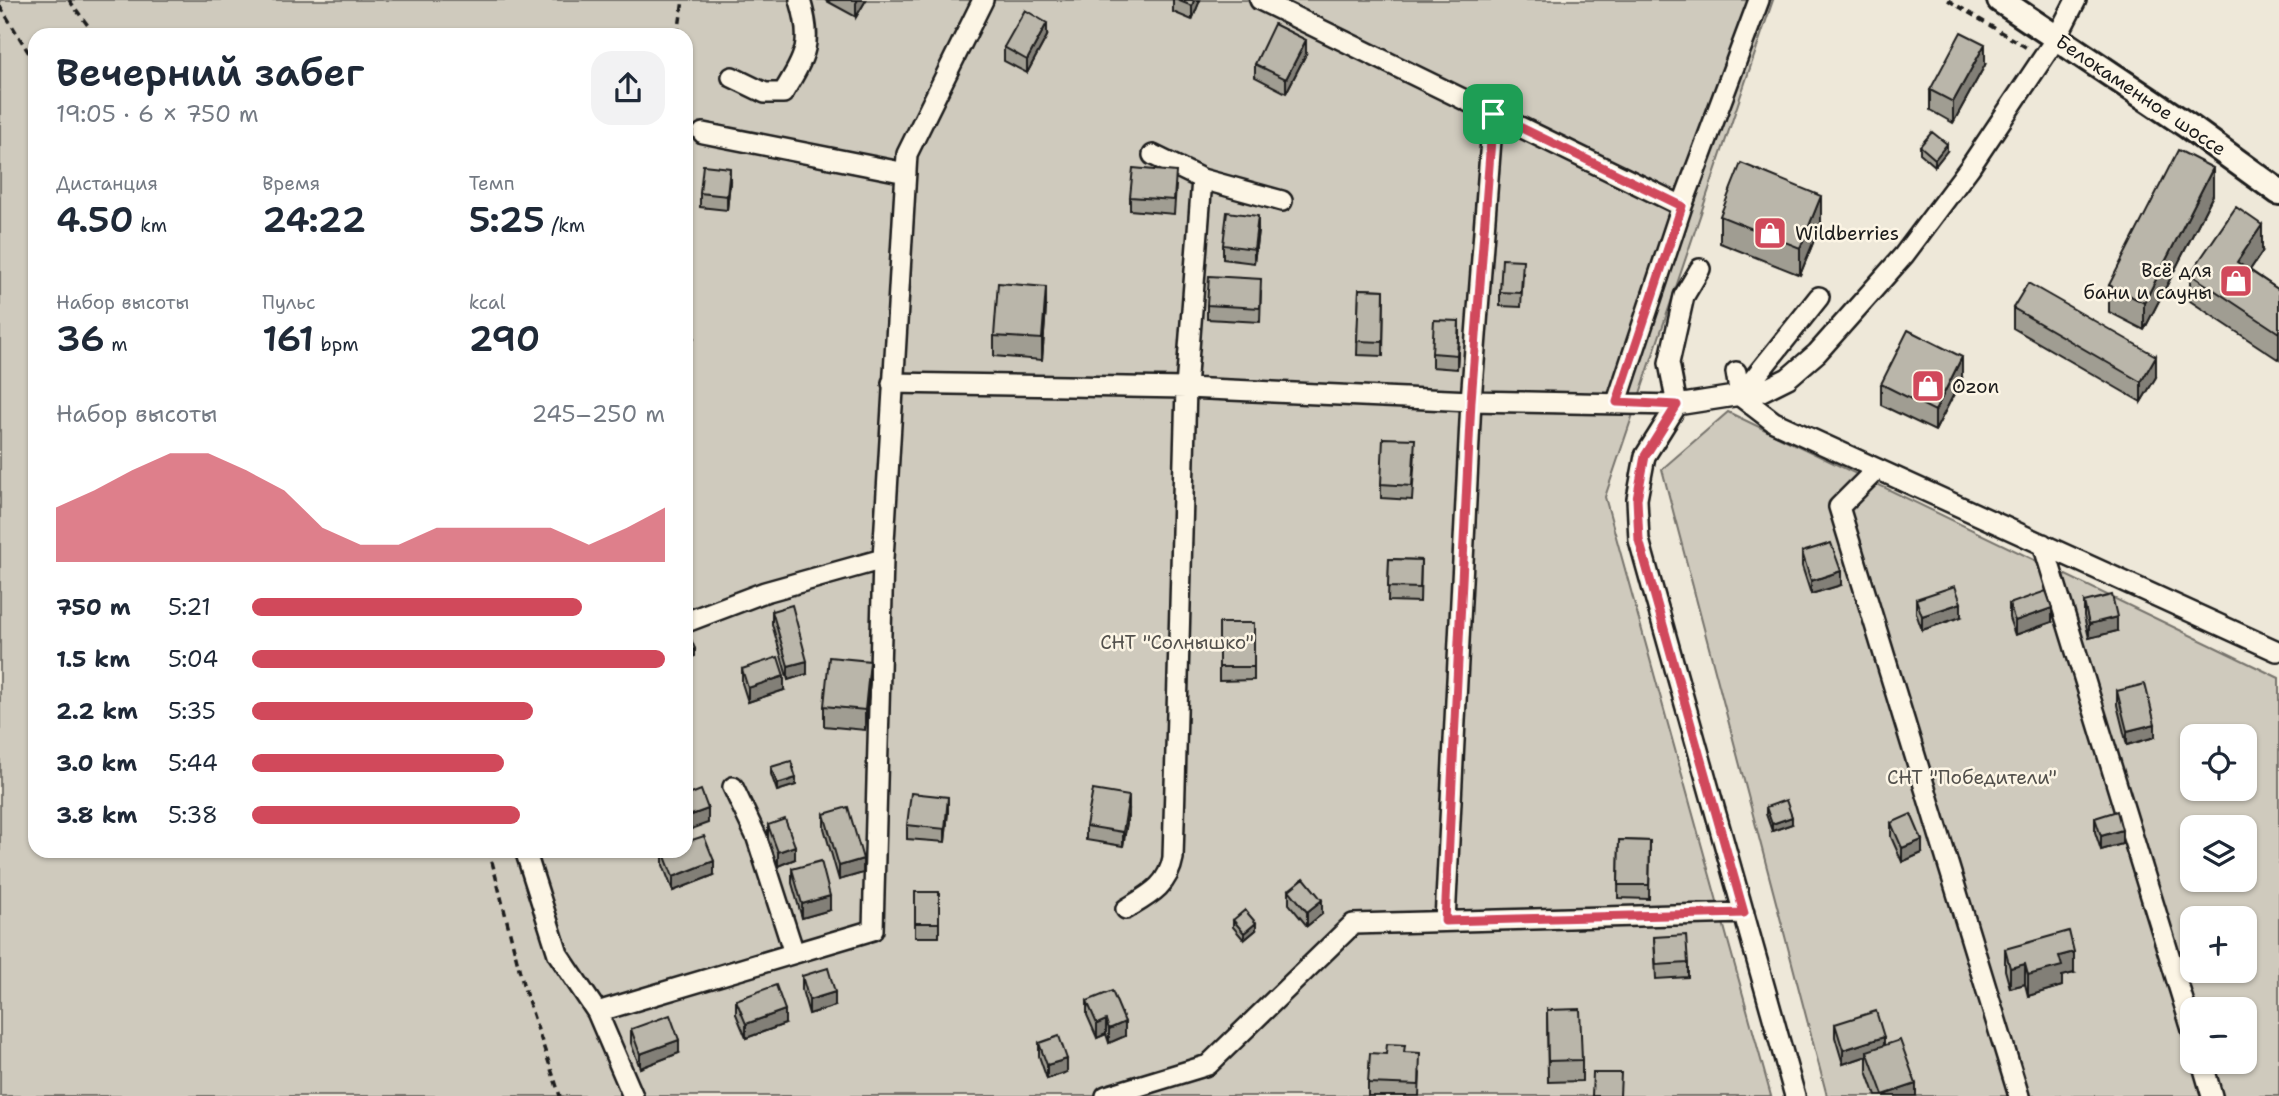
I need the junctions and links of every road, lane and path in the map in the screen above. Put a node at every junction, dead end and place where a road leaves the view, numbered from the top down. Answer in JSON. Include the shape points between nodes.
{"nodes":[{"id":1,"x":69,"y":0,"type":"edge"},
{"id":2,"x":682,"y":0,"type":"edge"},
{"id":3,"x":800,"y":0,"type":"edge"},
{"id":4,"x":983,"y":0,"type":"edge"},
{"id":5,"x":1260,"y":0,"type":"edge"},
{"id":6,"x":1759,"y":0,"type":"edge"},
{"id":7,"x":1948,"y":0,"type":"edge"},
{"id":8,"x":2000,"y":0,"type":"edge"},
{"id":9,"x":2076,"y":0,"type":"edge"},
{"id":10,"x":0,"y":6,"type":"edge"},
{"id":11,"x":90,"y":28,"type":"edge"},
{"id":12,"x":679,"y":28,"type":"edge"},
{"id":13,"x":2057,"y":37,"type":"junction"},
{"id":14,"x":2020,"y":43,"type":"dead end"},
{"id":15,"x":28,"y":52,"type":"edge"},
{"id":16,"x":732,"y":77,"type":"dead end"},
{"id":17,"x":1493,"y":114,"type":"junction"},
{"id":18,"x":703,"y":133,"type":"dead end"},
{"id":19,"x":1153,"y":155,"type":"dead end"},
{"id":20,"x":906,"y":173,"type":"junction"},
{"id":21,"x":1202,"y":180,"type":"junction"},
{"id":22,"x":2279,"y":192,"type":"edge"},
{"id":23,"x":1282,"y":201,"type":"dead end"},
{"id":24,"x":1682,"y":206,"type":"junction"},
{"id":25,"x":1700,"y":269,"type":"dead end"},
{"id":26,"x":1819,"y":297,"type":"dead end"},
{"id":27,"x":1736,"y":372,"type":"dead end"},
{"id":28,"x":892,"y":383,"type":"junction"},
{"id":29,"x":1186,"y":388,"type":"junction"},
{"id":30,"x":1740,"y":396,"type":"junction"},
{"id":31,"x":1471,"y":401,"type":"junction"},
{"id":32,"x":1617,"y":402,"type":"junction"},
{"id":33,"x":1677,"y":405,"type":"junction"},
{"id":34,"x":1877,"y":469,"type":"junction"},
{"id":35,"x":2043,"y":544,"type":"junction"},
{"id":36,"x":883,"y":559,"type":"junction"},
{"id":37,"x":693,"y":619,"type":"edge"},
{"id":38,"x":2277,"y":651,"type":"dead end"},
{"id":39,"x":733,"y":787,"type":"dead end"},
{"id":40,"x":491,"y":858,"type":"edge"},
{"id":41,"x":528,"y":858,"type":"edge"},
{"id":42,"x":1126,"y":909,"type":"dead end"},
{"id":43,"x":1744,"y":913,"type":"junction"},
{"id":44,"x":1445,"y":921,"type":"junction"},
{"id":45,"x":794,"y":953,"type":"junction"},
{"id":46,"x":2182,"y":997,"type":"edge"},
{"id":47,"x":597,"y":1012,"type":"junction"},
{"id":48,"x":2206,"y":1074,"type":"edge"},
{"id":49,"x":561,"y":1096,"type":"edge"},
{"id":50,"x":633,"y":1096,"type":"edge"},
{"id":51,"x":1106,"y":1096,"type":"edge"},
{"id":52,"x":1795,"y":1096,"type":"edge"},
{"id":53,"x":2019,"y":1096,"type":"edge"},
{"id":54,"x":2212,"y":1096,"type":"edge"}],
"edges":[{"from":1,"to":11,"type":"path"},
{"from":2,"to":12,"type":"path"},
{"from":3,"to":16,"type":"street","via":[[809,39],[783,93],[765,93]]},
{"from":4,"to":20,"type":"street","via":[[907,154]]},
{"from":5,"to":17,"type":"street"},
{"from":6,"to":24,"type":"street"},
{"from":7,"to":14,"type":"path"},
{"from":8,"to":13,"type":"main road","name":"Белокаменное шоссе"},
{"from":9,"to":13,"type":"street"},
{"from":10,"to":15,"type":"path"},
{"from":13,"to":22,"type":"main road","name":"Белокаменное шоссе"},
{"from":13,"to":30,"type":"street","via":[[1970,167],[1860,308],[1788,379]]},
{"from":17,"to":24,"type":"street"},
{"from":17,"to":31,"type":"street"},
{"from":18,"to":20,"type":"street"},
{"from":19,"to":21,"type":"street"},
{"from":20,"to":28,"type":"street"},
{"from":21,"to":23,"type":"street"},
{"from":21,"to":29,"type":"street"},
{"from":24,"to":32,"type":"street"},
{"from":25,"to":33,"type":"street","via":[[1684,296],[1669,363]]},
{"from":26,"to":30,"type":"street"},
{"from":27,"to":30,"type":"street"},
{"from":28,"to":29,"type":"street"},
{"from":28,"to":36,"type":"street"},
{"from":29,"to":31,"type":"street"},
{"from":29,"to":42,"type":"street","via":[[1173,858],[1171,873],[1161,887]]},
{"from":30,"to":33,"type":"street"},
{"from":30,"to":34,"type":"street","via":[[1774,422]]},
{"from":31,"to":32,"type":"street"},
{"from":31,"to":44,"type":"street"},
{"from":32,"to":33,"type":"street"},
{"from":33,"to":43,"type":"street","via":[[1645,456],[1637,499],[1639,540]]},
{"from":34,"to":35,"type":"street"},
{"from":34,"to":53,"type":"street","via":[[1839,507]]},
{"from":35,"to":38,"type":"street"},
{"from":35,"to":46,"type":"street"},
{"from":36,"to":37,"type":"street","via":[[765,592]]},
{"from":36,"to":45,"type":"street","via":[[873,930]]},
{"from":39,"to":45,"type":"street","via":[[757,838]]},
{"from":40,"to":49,"type":"path","via":[[524,988]]},
{"from":41,"to":47,"type":"street","via":[[558,954]]},
{"from":43,"to":44,"type":"street"},
{"from":43,"to":52,"type":"street"},
{"from":44,"to":51,"type":"street","via":[[1353,924],[1208,1065]]},
{"from":45,"to":47,"type":"street"},
{"from":47,"to":50,"type":"street"},
{"from":48,"to":54,"type":"street"}]}
